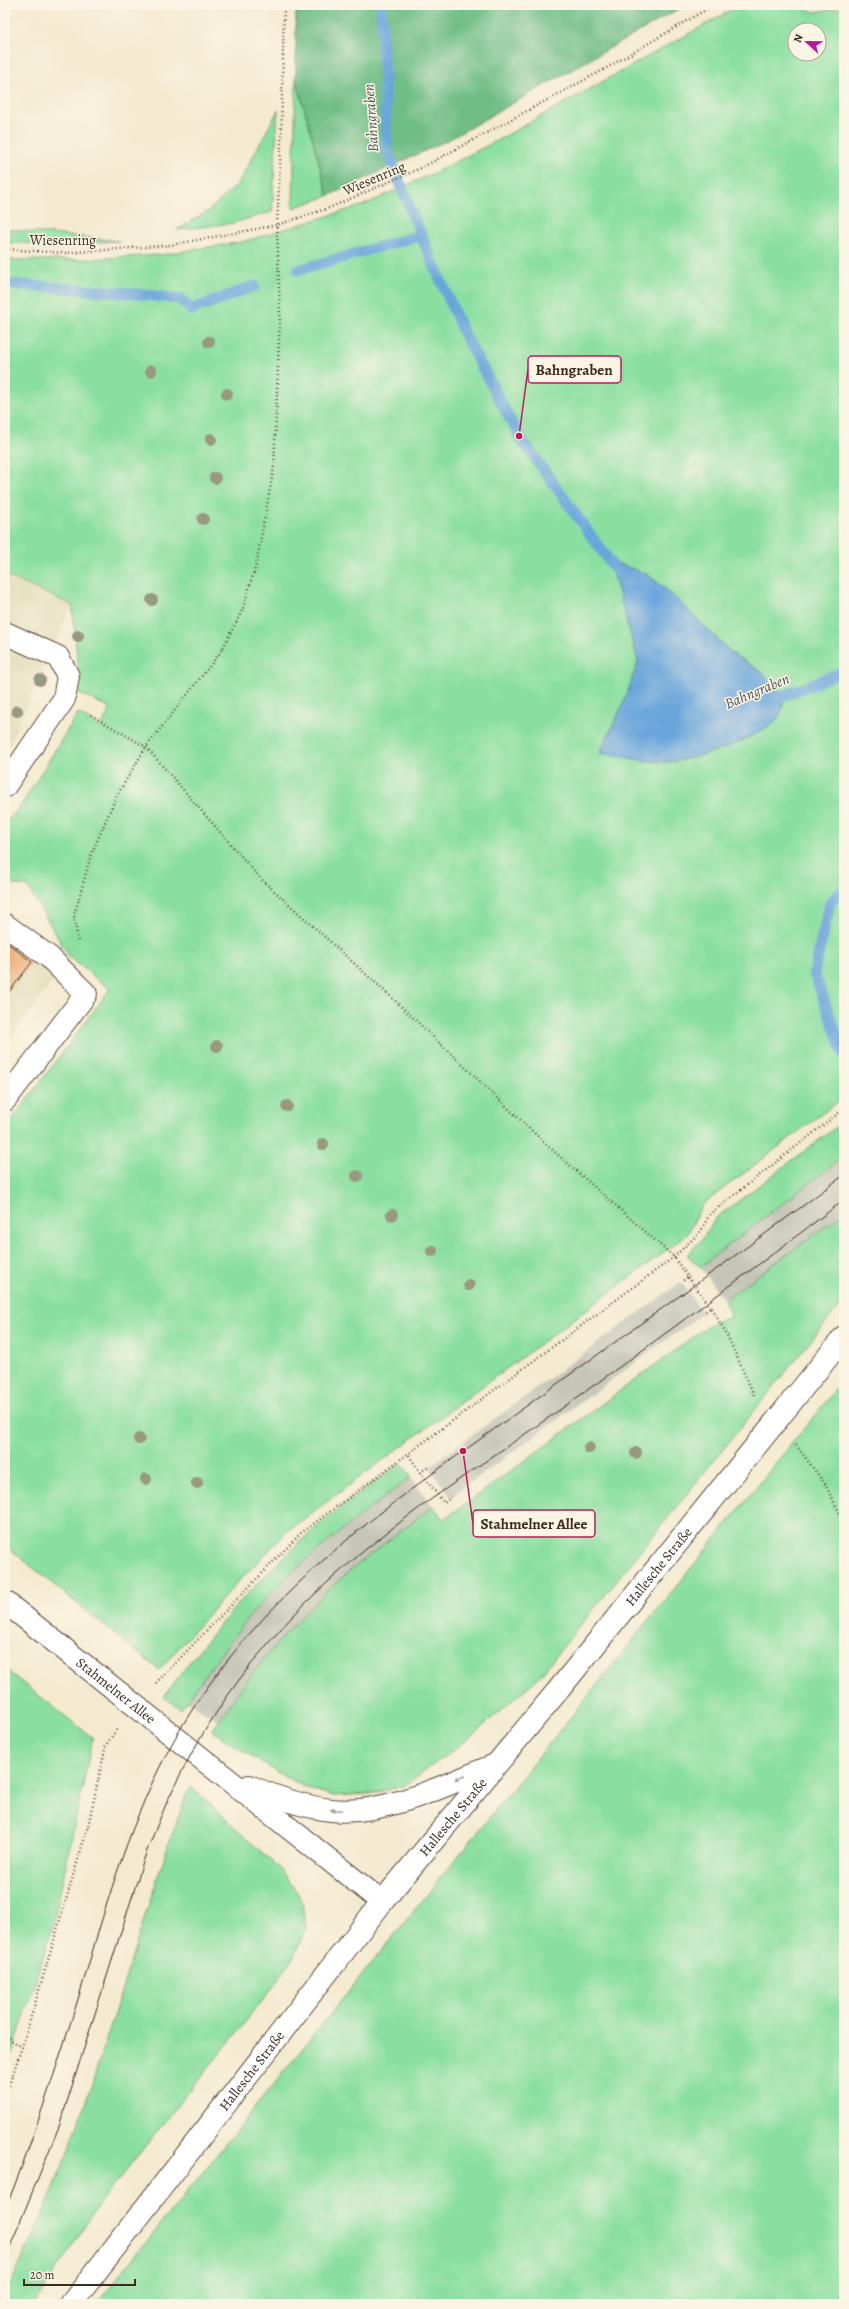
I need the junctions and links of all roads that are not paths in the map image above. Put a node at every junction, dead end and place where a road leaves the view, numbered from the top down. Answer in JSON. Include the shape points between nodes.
{"nodes":[{"id":1,"x":5,"y":633,"type":"edge"},
{"id":2,"x":5,"y":786,"type":"edge"},
{"id":3,"x":5,"y":925,"type":"edge"},
{"id":4,"x":5,"y":1100,"type":"edge"},
{"id":5,"x":844,"y":1337,"type":"edge"},
{"id":6,"x":5,"y":1602,"type":"edge"},
{"id":7,"x":497,"y":1764,"type":"junction"},
{"id":8,"x":228,"y":1777,"type":"junction"},
{"id":9,"x":382,"y":1902,"type":"junction"},
{"id":10,"x":71,"y":2304,"type":"edge"}],
"edges":[{"from":1,"to":2,"type":"street","via":[[58,657],[68,676],[64,699]]},
{"from":3,"to":4,"type":"street","via":[[49,957],[86,994]]},
{"from":5,"to":7,"type":"street","name":"Hallesche Straße"},
{"from":6,"to":8,"type":"street","name":"Stahmelner Allee"},
{"from":7,"to":8,"type":"street","name":"Stahmelner Allee","one_way":true,"via":[[409,1798],[368,1809],[332,1810],[276,1797]]},
{"from":7,"to":9,"type":"street","name":"Hallesche Straße"},
{"from":8,"to":9,"type":"street","name":"Stahmelner Allee"},
{"from":9,"to":10,"type":"street","name":"Hallesche Straße"}]}
